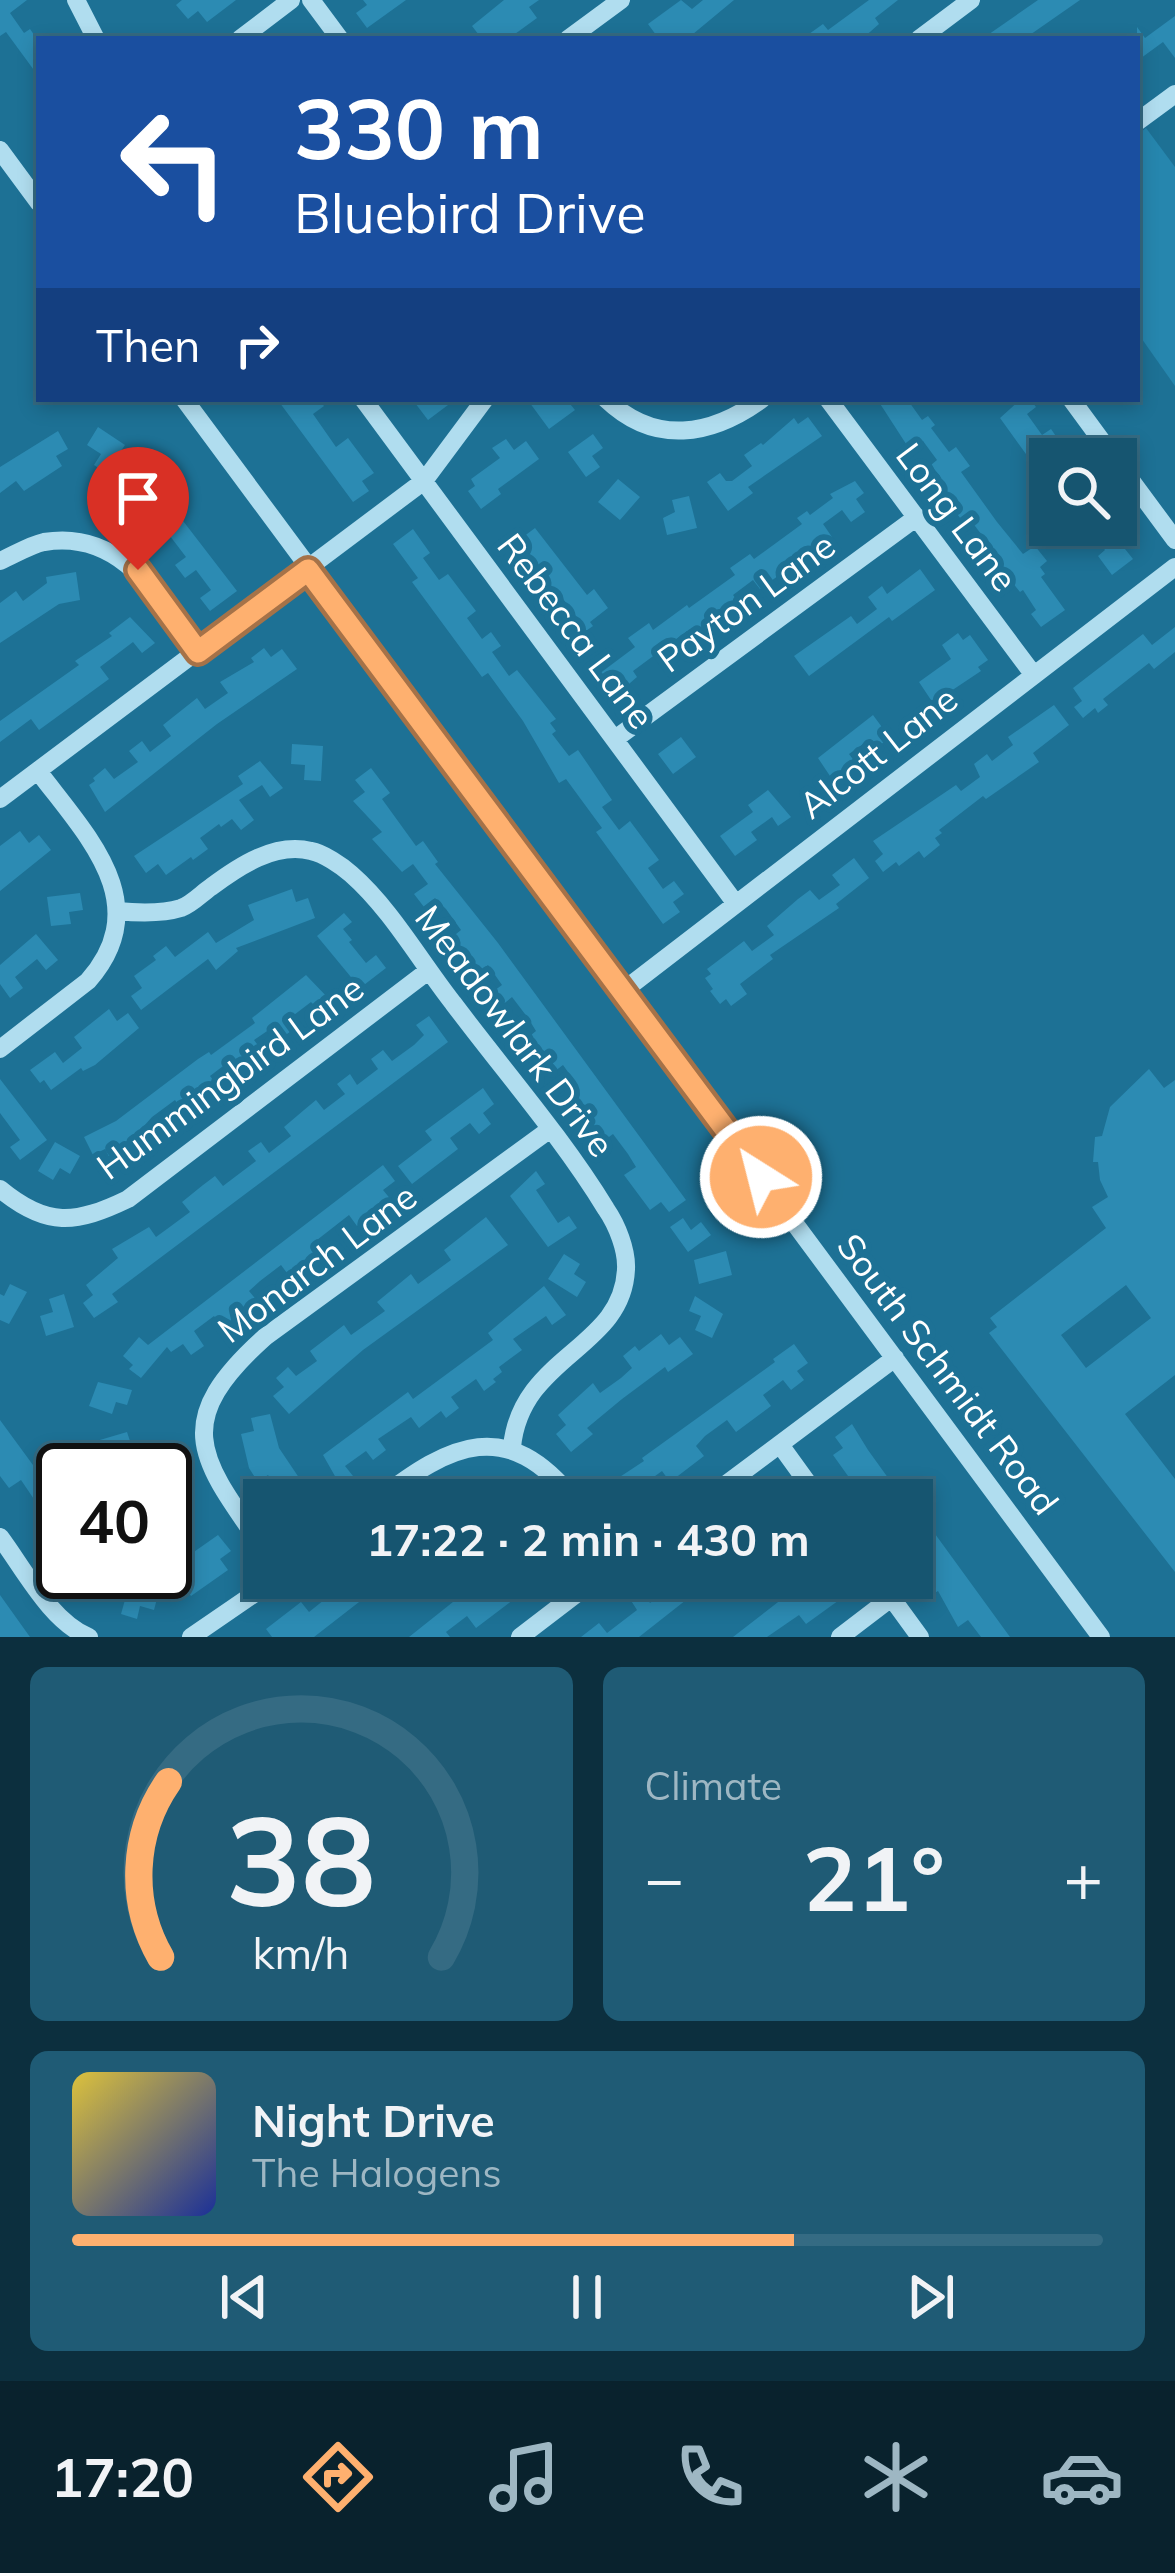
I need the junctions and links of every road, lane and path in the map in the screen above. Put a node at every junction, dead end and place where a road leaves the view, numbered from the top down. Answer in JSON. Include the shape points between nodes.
{"nodes":[{"id":1,"x":76,"y":0,"type":"edge"},
{"id":2,"x":291,"y":0,"type":"edge"},
{"id":3,"x":311,"y":0,"type":"edge"},
{"id":4,"x":621,"y":0,"type":"edge"},
{"id":5,"x":971,"y":0,"type":"edge"},
{"id":6,"x":94,"y":36,"type":"edge"},
{"id":7,"x":244,"y":36,"type":"edge"},
{"id":8,"x":338,"y":36,"type":"edge"},
{"id":9,"x":572,"y":36,"type":"edge"},
{"id":10,"x":923,"y":36,"type":"edge"},
{"id":11,"x":1175,"y":94,"type":"edge"},
{"id":12,"x":1140,"y":120,"type":"edge"},
{"id":13,"x":0,"y":150,"type":"edge"},
{"id":14,"x":36,"y":199,"type":"edge"},
{"id":15,"x":186,"y":402,"type":"edge"},
{"id":16,"x":365,"y":402,"type":"edge"},
{"id":17,"x":483,"y":402,"type":"edge"},
{"id":18,"x":610,"y":402,"type":"edge"},
{"id":19,"x":758,"y":402,"type":"edge"},
{"id":20,"x":830,"y":402,"type":"edge"},
{"id":21,"x":1073,"y":402,"type":"edge"},
{"id":22,"x":1100,"y":438,"type":"edge"},
{"id":23,"x":424,"y":481,"type":"junction"},
{"id":24,"x":1137,"y":488,"type":"edge"},
{"id":25,"x":917,"y":518,"type":"junction"},
{"id":26,"x":1175,"y":540,"type":"edge"},
{"id":27,"x":0,"y":561,"type":"edge"},
{"id":28,"x":1175,"y":566,"type":"edge"},
{"id":29,"x":308,"y":570,"type":"junction"},
{"id":30,"x":198,"y":652,"type":"junction"},
{"id":31,"x":1033,"y":674,"type":"junction"},
{"id":32,"x":615,"y":739,"type":"junction"},
{"id":33,"x":38,"y":771,"type":"junction"},
{"id":34,"x":0,"y":800,"type":"edge"},
{"id":35,"x":736,"y":904,"type":"junction"},
{"id":36,"x":118,"y":911,"type":"junction"},
{"id":37,"x":428,"y":971,"type":"junction"},
{"id":38,"x":623,"y":991,"type":"junction"},
{"id":39,"x":0,"y":1048,"type":"edge"},
{"id":40,"x":549,"y":1130,"type":"junction"},
{"id":41,"x":0,"y":1189,"type":"edge"},
{"id":42,"x":895,"y":1358,"type":"junction"},
{"id":43,"x":781,"y":1446,"type":"junction"},
{"id":44,"x":512,"y":1447,"type":"junction"},
{"id":45,"x":410,"y":1479,"type":"edge"},
{"id":46,"x":557,"y":1479,"type":"edge"},
{"id":47,"x":735,"y":1479,"type":"edge"},
{"id":48,"x":805,"y":1479,"type":"edge"},
{"id":49,"x":243,"y":1519,"type":"edge"},
{"id":50,"x":0,"y":1538,"type":"edge"},
{"id":51,"x":246,"y":1599,"type":"edge"},
{"id":52,"x":570,"y":1599,"type":"edge"},
{"id":53,"x":890,"y":1599,"type":"edge"},
{"id":54,"x":892,"y":1599,"type":"edge"},
{"id":55,"x":89,"y":1637,"type":"edge"},
{"id":56,"x":191,"y":1637,"type":"edge"},
{"id":57,"x":520,"y":1637,"type":"edge"},
{"id":58,"x":840,"y":1637,"type":"edge"},
{"id":59,"x":920,"y":1637,"type":"edge"},
{"id":60,"x":1101,"y":1637,"type":"edge"}],
"edges":[{"from":1,"to":6,"type":"street"},
{"from":2,"to":7,"type":"street"},
{"from":3,"to":8,"type":"street"},
{"from":4,"to":9,"type":"street"},
{"from":5,"to":10,"type":"street"},
{"from":11,"to":12,"type":"street"},
{"from":13,"to":14,"type":"street"},
{"from":15,"to":29,"type":"street","name":"South Schmidt Road"},
{"from":16,"to":23,"type":"street","name":"Rebecca Lane"},
{"from":17,"to":23,"type":"street"},
{"from":18,"to":19,"type":"street","via":[[643,425],[680,433],[731,420]]},
{"from":20,"to":25,"type":"street","name":"Long Lane"},
{"from":21,"to":22,"type":"street"},
{"from":23,"to":29,"type":"street"},
{"from":23,"to":32,"type":"street","name":"Rebecca Lane"},
{"from":24,"to":26,"type":"street"},
{"from":25,"to":31,"type":"street","name":"Long Lane"},
{"from":25,"to":32,"type":"street","name":"Payton Lane"},
{"from":27,"to":30,"type":"street","via":[[43,542],[95,542],[138,570]]},
{"from":28,"to":31,"type":"street","name":"Alcott Lane"},
{"from":29,"to":30,"type":"street"},
{"from":29,"to":38,"type":"street","name":"South Schmidt Road"},
{"from":30,"to":33,"type":"street"},
{"from":31,"to":35,"type":"street","name":"Alcott Lane"},
{"from":32,"to":35,"type":"street","name":"Rebecca Lane"},
{"from":33,"to":34,"type":"street"},
{"from":33,"to":36,"type":"street","via":[[100,854]]},
{"from":35,"to":38,"type":"street","name":"Alcott Lane"},
{"from":36,"to":37,"type":"street","name":"Meadowlark Drive","via":[[183,907],[271,851],[312,850],[350,872]]},
{"from":36,"to":39,"type":"street","via":[[98,969]]},
{"from":37,"to":40,"type":"street","name":"Meadowlark Drive"},
{"from":37,"to":41,"type":"street","name":"Hummingbird Lane","via":[[128,1199],[92,1216],[55,1219]]},
{"from":38,"to":42,"type":"street","name":"South Schmidt Road"},
{"from":40,"to":44,"type":"street","name":"Meadowlark Drive","via":[[608,1210],[627,1264],[623,1293],[608,1316],[526,1397]]},
{"from":40,"to":49,"type":"street","name":"Monarch Lane","via":[[230,1368],[207,1408],[204,1438],[212,1474]]},
{"from":42,"to":43,"type":"street"},
{"from":42,"to":60,"type":"street","name":"South Schmidt Road"},
{"from":43,"to":47,"type":"street"},
{"from":43,"to":48,"type":"street"},
{"from":44,"to":45,"type":"street","via":[[454,1450]]},
{"from":44,"to":46,"type":"street"},
{"from":50,"to":55,"type":"street","via":[[48,1602]]},
{"from":51,"to":56,"type":"street"},
{"from":52,"to":57,"type":"street"},
{"from":53,"to":58,"type":"street"},
{"from":54,"to":59,"type":"street"}]}
